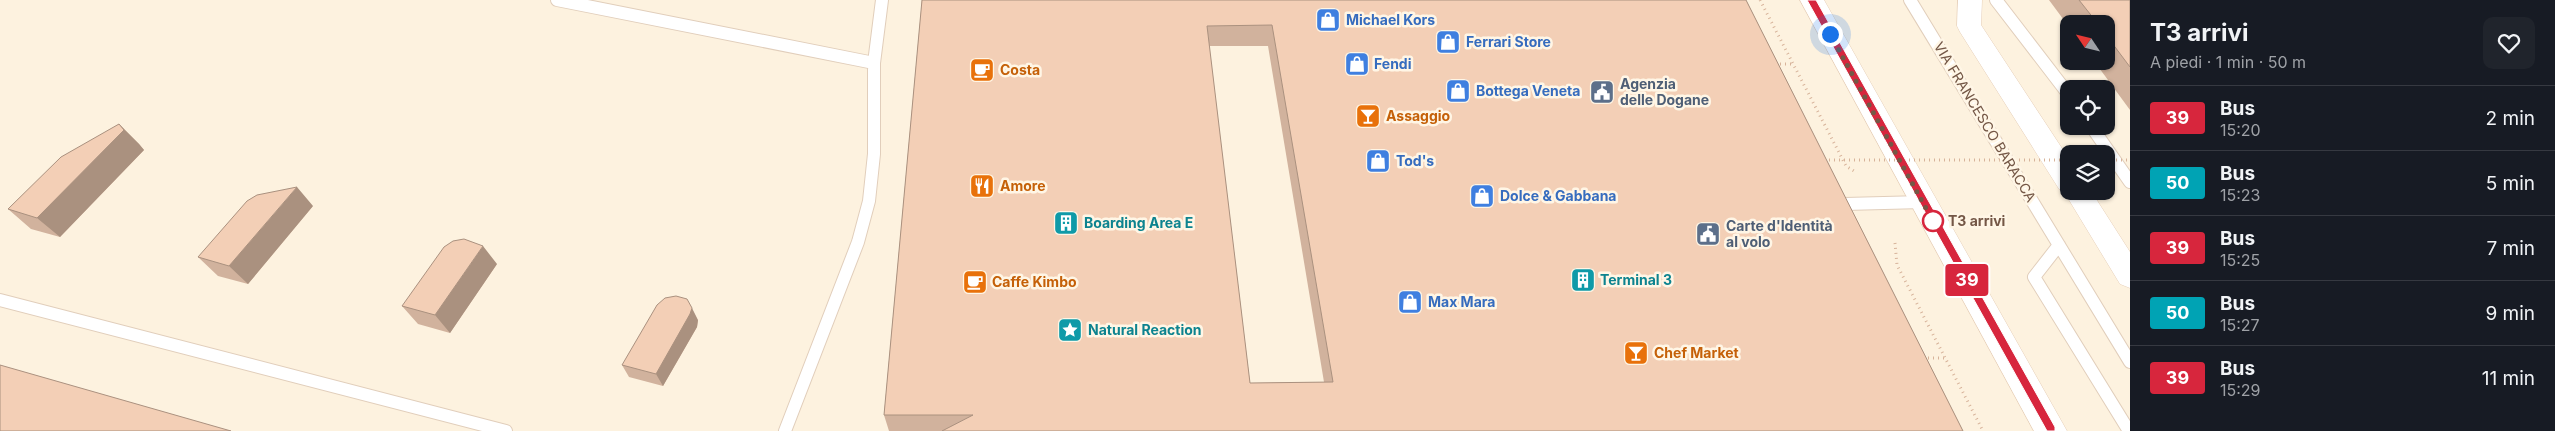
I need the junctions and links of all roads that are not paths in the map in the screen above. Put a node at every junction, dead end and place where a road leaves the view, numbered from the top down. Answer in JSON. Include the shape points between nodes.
{"nodes":[{"id":1,"x":557,"y":0,"type":"edge"},
{"id":2,"x":882,"y":0,"type":"edge"},
{"id":3,"x":1812,"y":0,"type":"edge"},
{"id":4,"x":1910,"y":0,"type":"edge"},
{"id":5,"x":1970,"y":0,"type":"edge"},
{"id":6,"x":1996,"y":0,"type":"edge"},
{"id":7,"x":874,"y":63,"type":"junction"},
{"id":8,"x":2060,"y":83,"type":"edge"},
{"id":9,"x":2097,"y":135,"type":"edge"},
{"id":10,"x":2060,"y":167,"type":"edge"},
{"id":11,"x":2130,"y":182,"type":"edge"},
{"id":12,"x":2082,"y":200,"type":"edge"},
{"id":13,"x":1923,"y":202,"type":"junction"},
{"id":14,"x":1845,"y":204,"type":"edge"},
{"id":15,"x":2059,"y":245,"type":"junction"},
{"id":16,"x":2130,"y":276,"type":"edge"},
{"id":17,"x":0,"y":300,"type":"edge"},
{"id":18,"x":2130,"y":362,"type":"edge"},
{"id":19,"x":506,"y":431,"type":"edge"},
{"id":20,"x":785,"y":431,"type":"edge"},
{"id":21,"x":2051,"y":431,"type":"edge"},
{"id":22,"x":2129,"y":431,"type":"edge"}],
"edges":[{"from":1,"to":7,"type":"lane"},
{"from":2,"to":7,"type":"lane"},
{"from":3,"to":13,"type":"main road"},
{"from":4,"to":15,"type":"lane","name":"VIA FRANCESCO BARACCA"},
{"from":5,"to":10,"type":"main road","via":[[1969,26]]},
{"from":6,"to":8,"type":"lane"},
{"from":7,"to":20,"type":"lane","via":[[874,154],[869,202],[858,242]]},
{"from":9,"to":11,"type":"lane"},
{"from":12,"to":16,"type":"main road"},
{"from":13,"to":14,"type":"lane"},
{"from":13,"to":21,"type":"main road"},
{"from":15,"to":18,"type":"lane","name":"VIA FRANCESCO BARACCA"},
{"from":15,"to":22,"type":"lane","via":[[2034,277]]},
{"from":17,"to":19,"type":"lane"}]}
